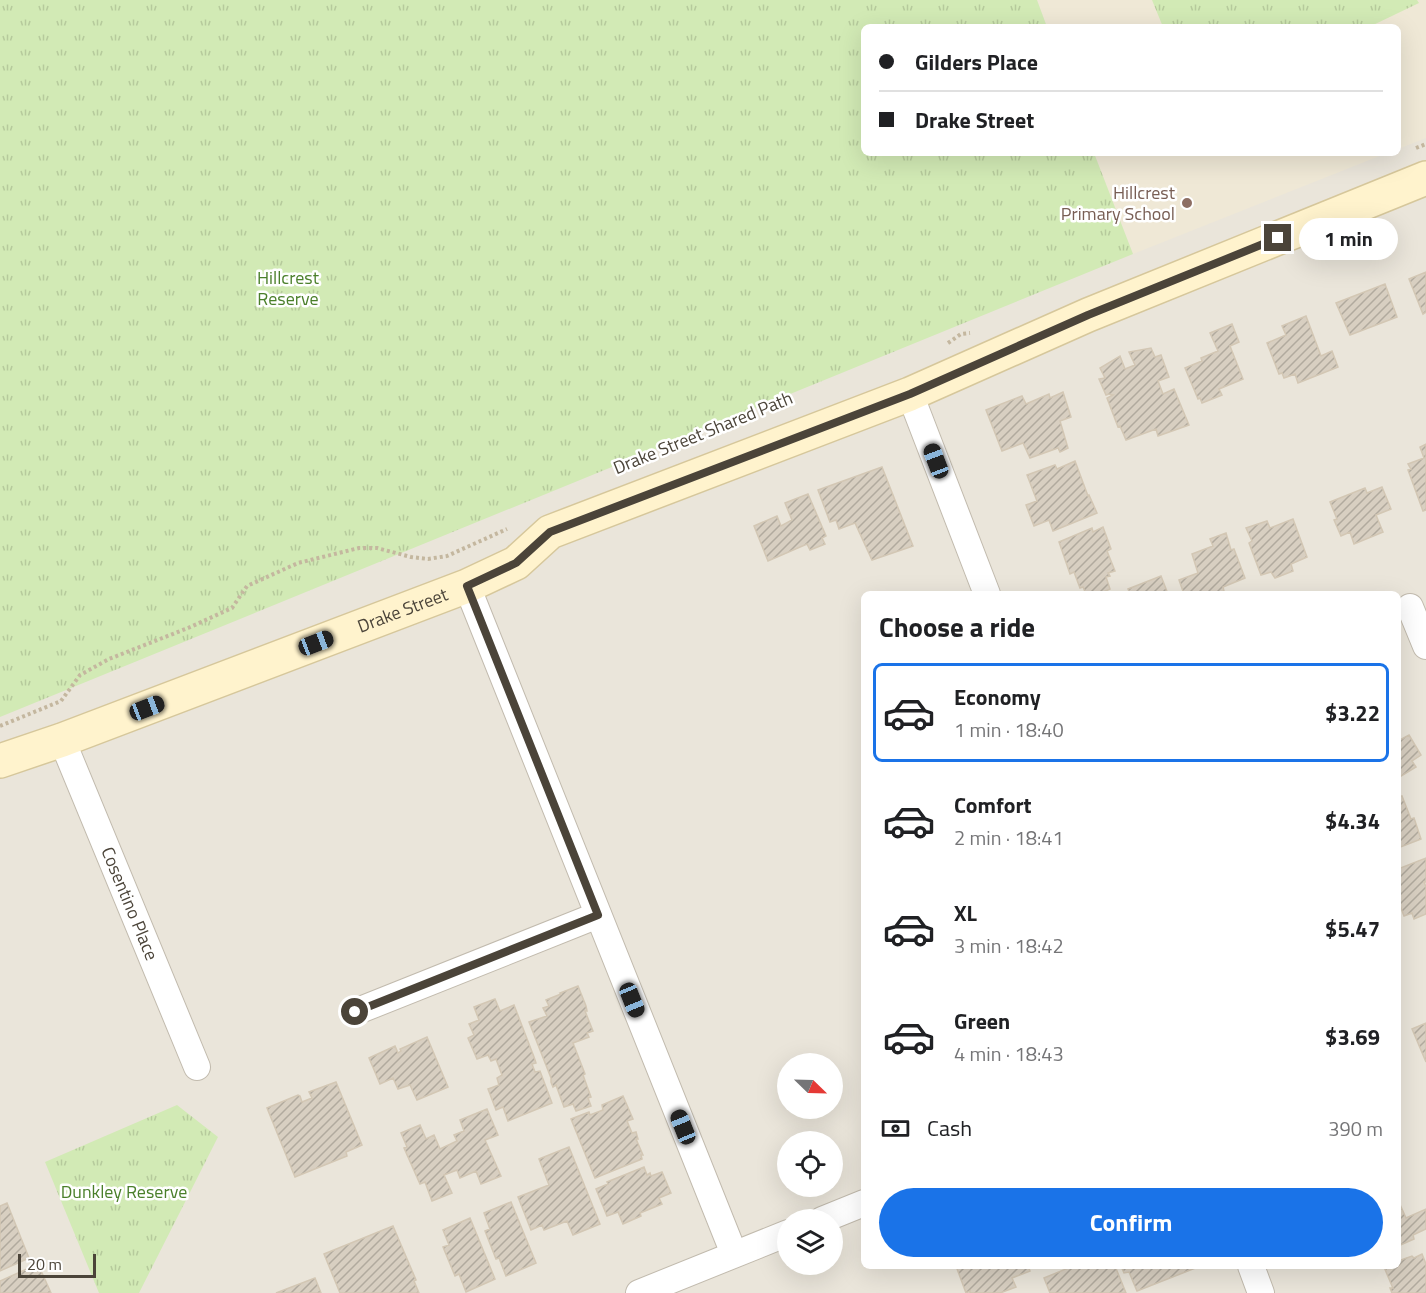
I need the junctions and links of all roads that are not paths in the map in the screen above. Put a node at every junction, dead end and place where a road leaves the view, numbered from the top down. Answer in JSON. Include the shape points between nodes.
{"nodes":[{"id":1,"x":1426,"y":178,"type":"edge"},
{"id":2,"x":910,"y":394,"type":"junction"},
{"id":3,"x":467,"y":586,"type":"junction"},
{"id":4,"x":986,"y":591,"type":"edge"},
{"id":5,"x":1411,"y":606,"type":"edge"},
{"id":6,"x":1426,"y":646,"type":"edge"},
{"id":7,"x":62,"y":740,"type":"junction"},
{"id":8,"x":0,"y":761,"type":"edge"},
{"id":9,"x":598,"y":915,"type":"junction"},
{"id":10,"x":355,"y":1012,"type":"dead end"},
{"id":11,"x":197,"y":1067,"type":"dead end"},
{"id":12,"x":861,"y":1204,"type":"edge"},
{"id":13,"x":843,"y":1212,"type":"edge"},
{"id":14,"x":777,"y":1237,"type":"edge"},
{"id":15,"x":734,"y":1254,"type":"junction"},
{"id":16,"x":1252,"y":1269,"type":"edge"},
{"id":17,"x":639,"y":1293,"type":"edge"},
{"id":18,"x":1262,"y":1293,"type":"edge"}],
"edges":[{"from":1,"to":2,"type":"street","name":"Drake Street","via":[[1088,315]]},
{"from":2,"to":3,"type":"street","name":"Drake Street","via":[[550,532],[516,563]]},
{"from":2,"to":4,"type":"street"},
{"from":3,"to":7,"type":"street","name":"Drake Street"},
{"from":3,"to":9,"type":"street"},
{"from":5,"to":6,"type":"street"},
{"from":7,"to":8,"type":"street","name":"Drake Street"},
{"from":7,"to":11,"type":"street","name":"Cosentino Place"},
{"from":9,"to":10,"type":"street"},
{"from":9,"to":15,"type":"street"},
{"from":12,"to":13,"type":"street"},
{"from":14,"to":15,"type":"street"},
{"from":15,"to":17,"type":"street"},
{"from":16,"to":18,"type":"street"}]}
